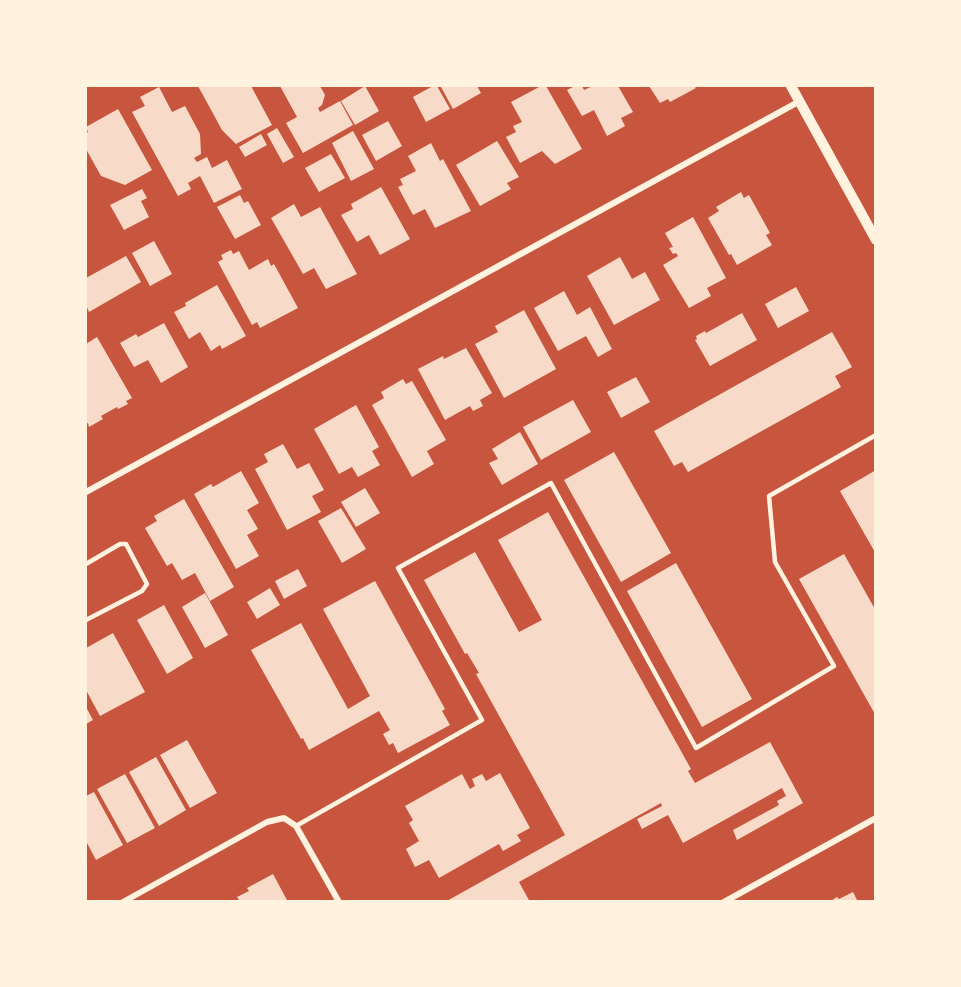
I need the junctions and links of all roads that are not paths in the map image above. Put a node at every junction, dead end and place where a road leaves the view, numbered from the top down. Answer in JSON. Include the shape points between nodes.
{"nodes":[{"id":1,"x":791,"y":86,"type":"edge"},
{"id":2,"x":800,"y":101,"type":"junction"},
{"id":3,"x":876,"y":240,"type":"edge"},
{"id":4,"x":876,"y":435,"type":"edge"},
{"id":5,"x":86,"y":492,"type":"edge"},
{"id":6,"x":86,"y":564,"type":"edge"},
{"id":7,"x":86,"y":620,"type":"edge"},
{"id":8,"x":876,"y":818,"type":"edge"},
{"id":9,"x":296,"y":826,"type":"junction"},
{"id":10,"x":123,"y":902,"type":"edge"},
{"id":11,"x":339,"y":902,"type":"edge"},
{"id":12,"x":724,"y":902,"type":"edge"}],
"edges":[{"from":1,"to":2,"type":"street"},
{"from":2,"to":3,"type":"street"},
{"from":2,"to":5,"type":"street"},
{"from":4,"to":9,"type":"lane","via":[[769,496],[774,562],[834,666],[696,748],[551,483],[398,568],[482,720]]},
{"from":6,"to":7,"type":"lane","via":[[126,544],[147,584],[142,591]]},
{"from":8,"to":12,"type":"street"},
{"from":9,"to":10,"type":"street","via":[[284,818],[267,822]]},
{"from":9,"to":11,"type":"street"}]}
